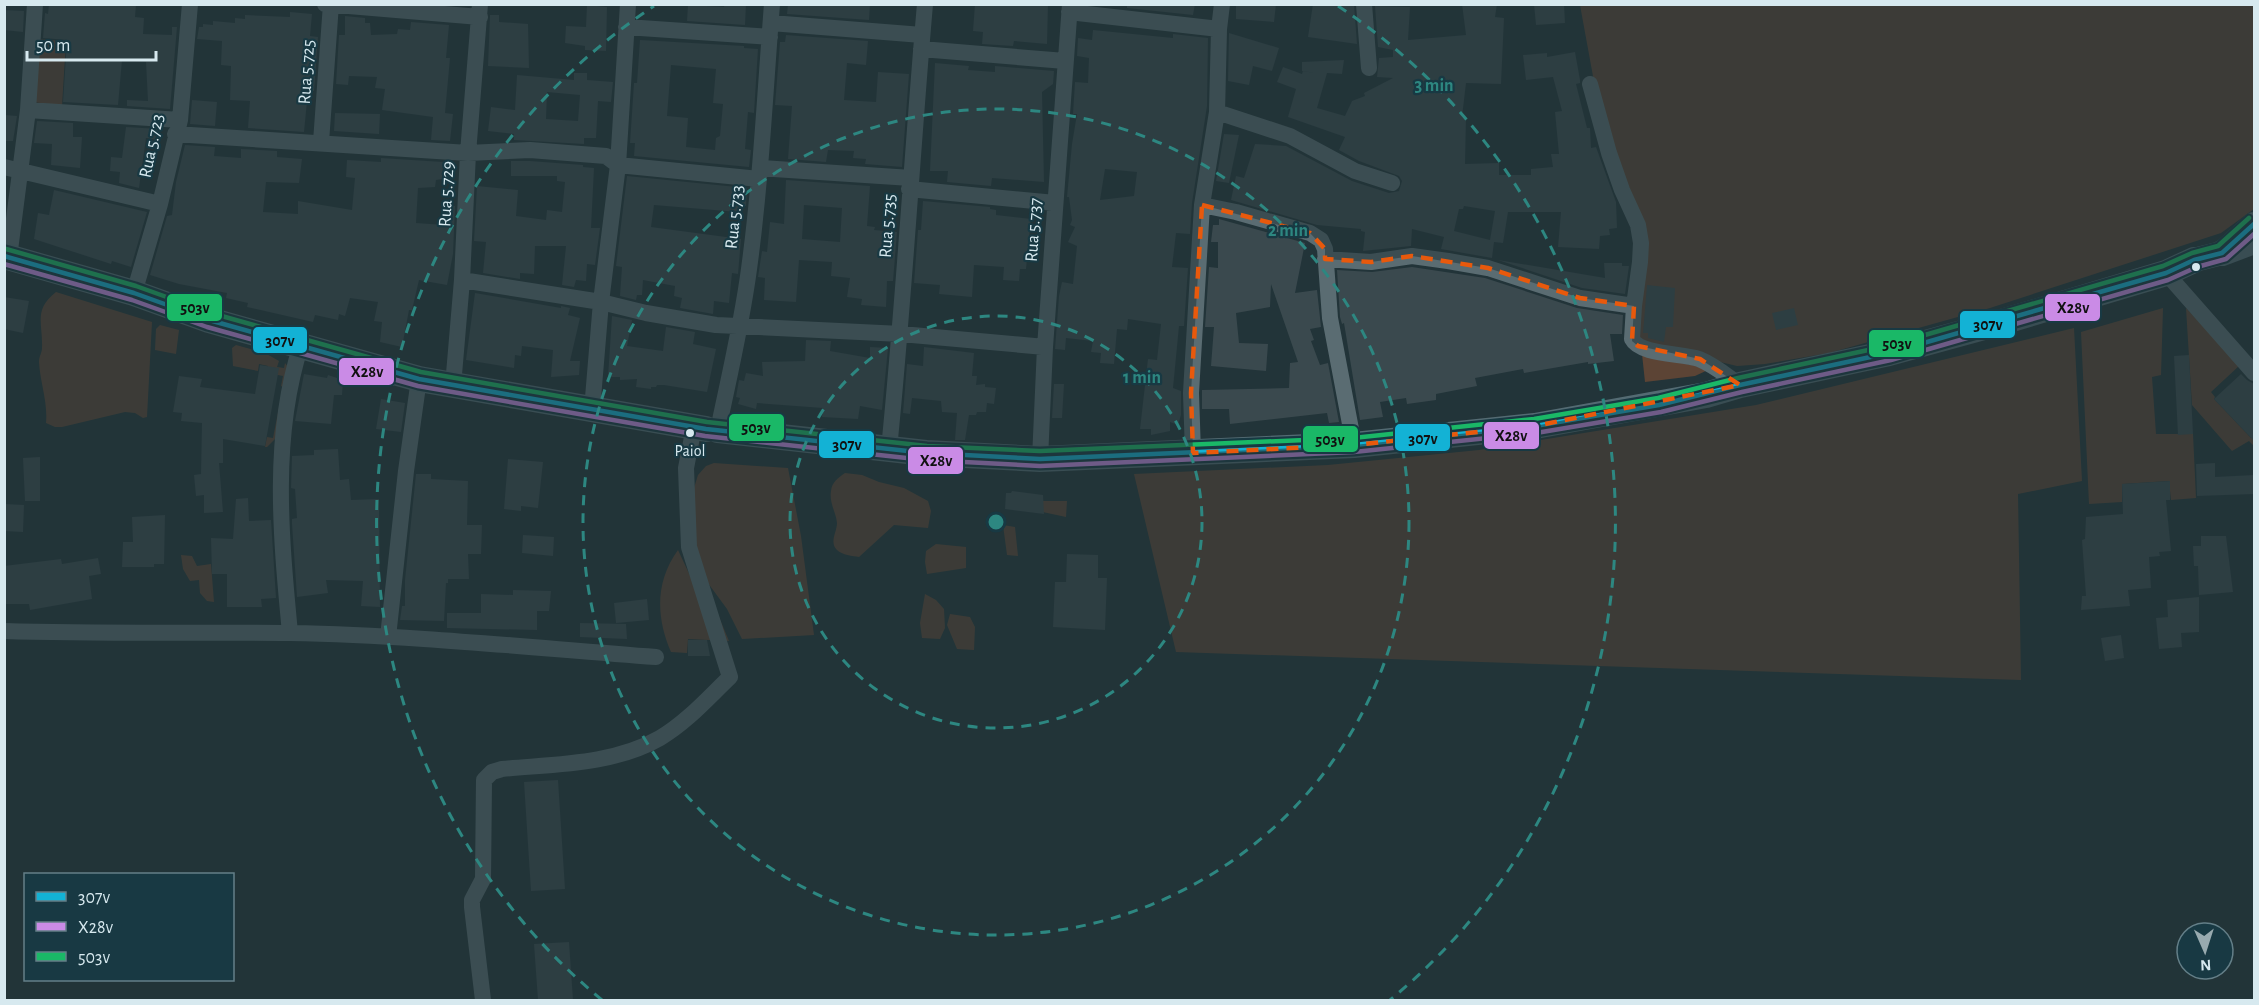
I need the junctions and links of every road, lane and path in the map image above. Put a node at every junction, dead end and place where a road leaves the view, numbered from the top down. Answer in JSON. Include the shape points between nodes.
{"nodes":[{"id":1,"x":35,"y":4,"type":"edge"},
{"id":2,"x":190,"y":4,"type":"edge"},
{"id":3,"x":325,"y":4,"type":"edge"},
{"id":4,"x":628,"y":4,"type":"edge"},
{"id":5,"x":772,"y":4,"type":"edge"},
{"id":6,"x":925,"y":4,"type":"edge"},
{"id":7,"x":1222,"y":4,"type":"edge"},
{"id":8,"x":1364,"y":4,"type":"edge"},
{"id":9,"x":331,"y":5,"type":"edge"},
{"id":10,"x":1070,"y":8,"type":"edge"},
{"id":11,"x":480,"y":10,"type":"edge"},
{"id":12,"x":626,"y":27,"type":"junction"},
{"id":13,"x":1219,"y":29,"type":"junction"},
{"id":14,"x":770,"y":30,"type":"junction"},
{"id":15,"x":922,"y":42,"type":"junction"},
{"id":16,"x":1065,"y":61,"type":"junction"},
{"id":17,"x":1369,"y":68,"type":"dead end"},
{"id":18,"x":1590,"y":84,"type":"dead end"},
{"id":19,"x":28,"y":110,"type":"junction"},
{"id":20,"x":1216,"y":112,"type":"junction"},
{"id":21,"x":177,"y":127,"type":"junction"},
{"id":22,"x":321,"y":142,"type":"junction"},
{"id":23,"x":468,"y":153,"type":"junction"},
{"id":24,"x":618,"y":165,"type":"junction"},
{"id":25,"x":4,"y":167,"type":"edge"},
{"id":26,"x":21,"y":170,"type":"junction"},
{"id":27,"x":760,"y":173,"type":"junction"},
{"id":28,"x":1392,"y":183,"type":"dead end"},
{"id":29,"x":910,"y":184,"type":"junction"},
{"id":30,"x":1055,"y":203,"type":"junction"},
{"id":31,"x":160,"y":204,"type":"junction"},
{"id":32,"x":1202,"y":205,"type":"junction"},
{"id":33,"x":2254,"y":224,"type":"edge"},
{"id":34,"x":2254,"y":241,"type":"edge"},
{"id":35,"x":2222,"y":254,"type":"junction"},
{"id":36,"x":7,"y":257,"type":"edge"},
{"id":37,"x":1325,"y":259,"type":"junction"},
{"id":38,"x":2194,"y":260,"type":"joint"},
{"id":39,"x":2166,"y":273,"type":"junction"},
{"id":40,"x":462,"y":280,"type":"junction"},
{"id":41,"x":134,"y":293,"type":"junction"},
{"id":42,"x":602,"y":302,"type":"junction"},
{"id":43,"x":1634,"y":306,"type":"junction"},
{"id":44,"x":740,"y":327,"type":"junction"},
{"id":45,"x":901,"y":334,"type":"junction"},
{"id":46,"x":301,"y":345,"type":"junction"},
{"id":47,"x":1045,"y":347,"type":"junction"},
{"id":48,"x":2254,"y":373,"type":"edge"},
{"id":49,"x":419,"y":379,"type":"junction"},
{"id":50,"x":1740,"y":384,"type":"junction"},
{"id":51,"x":453,"y":386,"type":"junction"},
{"id":52,"x":592,"y":410,"type":"junction"},
{"id":53,"x":706,"y":429,"type":"junction"},
{"id":54,"x":1354,"y":445,"type":"junction"},
{"id":55,"x":890,"y":449,"type":"junction"},
{"id":56,"x":1193,"y":453,"type":"junction"},
{"id":57,"x":1040,"y":459,"type":"junction"},
{"id":58,"x":4,"y":631,"type":"edge"},
{"id":59,"x":290,"y":633,"type":"junction"},
{"id":60,"x":388,"y":637,"type":"junction"},
{"id":61,"x":656,"y":657,"type":"dead end"},
{"id":62,"x":483,"y":1000,"type":"edge"}],
"edges":[{"from":1,"to":19,"type":"street"},
{"from":2,"to":21,"type":"street","name":"Rua 5.723"},
{"from":3,"to":9,"type":"street"},
{"from":4,"to":12,"type":"street"},
{"from":5,"to":14,"type":"street","name":"Rua 5.733"},
{"from":6,"to":15,"type":"street","name":"Rua 5.735"},
{"from":7,"to":13,"type":"street"},
{"from":8,"to":17,"type":"street"},
{"from":9,"to":11,"type":"street"},
{"from":9,"to":22,"type":"street","name":"Rua 5.725"},
{"from":10,"to":13,"type":"street"},
{"from":10,"to":16,"type":"street","name":"Rua 5.737"},
{"from":11,"to":23,"type":"street","name":"Rua 5.729"},
{"from":12,"to":14,"type":"street"},
{"from":12,"to":24,"type":"street"},
{"from":13,"to":20,"type":"street"},
{"from":14,"to":15,"type":"street"},
{"from":14,"to":27,"type":"street","name":"Rua 5.733"},
{"from":15,"to":16,"type":"street"},
{"from":15,"to":29,"type":"street","name":"Rua 5.735"},
{"from":16,"to":30,"type":"street","name":"Rua 5.737"},
{"from":18,"to":43,"type":"street","via":[[1609,153],[1638,225],[1641,243]]},
{"from":19,"to":21,"type":"street"},
{"from":19,"to":26,"type":"street"},
{"from":20,"to":28,"type":"street","via":[[1290,136],[1355,171]]},
{"from":20,"to":32,"type":"street"},
{"from":21,"to":22,"type":"street"},
{"from":21,"to":31,"type":"street","name":"Rua 5.723"},
{"from":22,"to":23,"type":"street"},
{"from":23,"to":24,"type":"street","via":[[570,153],[606,156]]},
{"from":23,"to":40,"type":"street","name":"Rua 5.729"},
{"from":24,"to":27,"type":"street"},
{"from":24,"to":42,"type":"street"},
{"from":25,"to":26,"type":"street"},
{"from":26,"to":31,"type":"street"},
{"from":26,"to":36,"type":"street"},
{"from":27,"to":29,"type":"street"},
{"from":27,"to":44,"type":"street","name":"Rua 5.733"},
{"from":29,"to":30,"type":"street"},
{"from":29,"to":45,"type":"street","name":"Rua 5.735"},
{"from":30,"to":47,"type":"street","name":"Rua 5.737"},
{"from":31,"to":41,"type":"street","name":"Rua 5.723"},
{"from":32,"to":37,"type":"street","via":[[1310,233],[1321,240]]},
{"from":32,"to":56,"type":"street","via":[[1191,393]]},
{"from":33,"to":35,"type":"main road"},
{"from":34,"to":35,"type":"main road"},
{"from":35,"to":38,"type":"main road"},
{"from":36,"to":41,"type":"main road"},
{"from":37,"to":43,"type":"street","via":[[1371,262],[1412,256],[1448,261],[1488,268],[1580,298]]},
{"from":37,"to":54,"type":"street","via":[[1330,318]]},
{"from":38,"to":39,"type":"main road"},
{"from":39,"to":48,"type":"street"},
{"from":39,"to":50,"type":"main road","via":[[1890,353]]},
{"from":40,"to":42,"type":"street"},
{"from":40,"to":51,"type":"street","name":"Rua 5.729"},
{"from":41,"to":46,"type":"main road","via":[[209,320]]},
{"from":42,"to":44,"type":"street"},
{"from":42,"to":52,"type":"street"},
{"from":43,"to":50,"type":"street","via":[[1632,339],[1638,346],[1700,359]]},
{"from":44,"to":45,"type":"street"},
{"from":44,"to":53,"type":"street","name":"Rua 5.733"},
{"from":45,"to":47,"type":"street"},
{"from":45,"to":55,"type":"street","name":"Rua 5.735"},
{"from":46,"to":49,"type":"main road"},
{"from":46,"to":59,"type":"street","via":[[286,420],[281,479]]},
{"from":47,"to":57,"type":"street","name":"Rua 5.737"},
{"from":49,"to":51,"type":"main road"},
{"from":49,"to":60,"type":"street"},
{"from":50,"to":54,"type":"main road","via":[[1706,395],[1535,426]]},
{"from":51,"to":52,"type":"main road"},
{"from":52,"to":53,"type":"main road"},
{"from":53,"to":55,"type":"main road"},
{"from":53,"to":62,"type":"street","name":"Rua 5.733","via":[[686,468],[689,548],[730,677],[690,716],[659,738],[610,758],[502,769],[484,780],[483,879],[472,900]]},
{"from":54,"to":56,"type":"main road"},
{"from":55,"to":57,"type":"main road"},
{"from":56,"to":57,"type":"main road"},
{"from":58,"to":59,"type":"street"},
{"from":59,"to":60,"type":"street"},
{"from":60,"to":61,"type":"street"}]}
